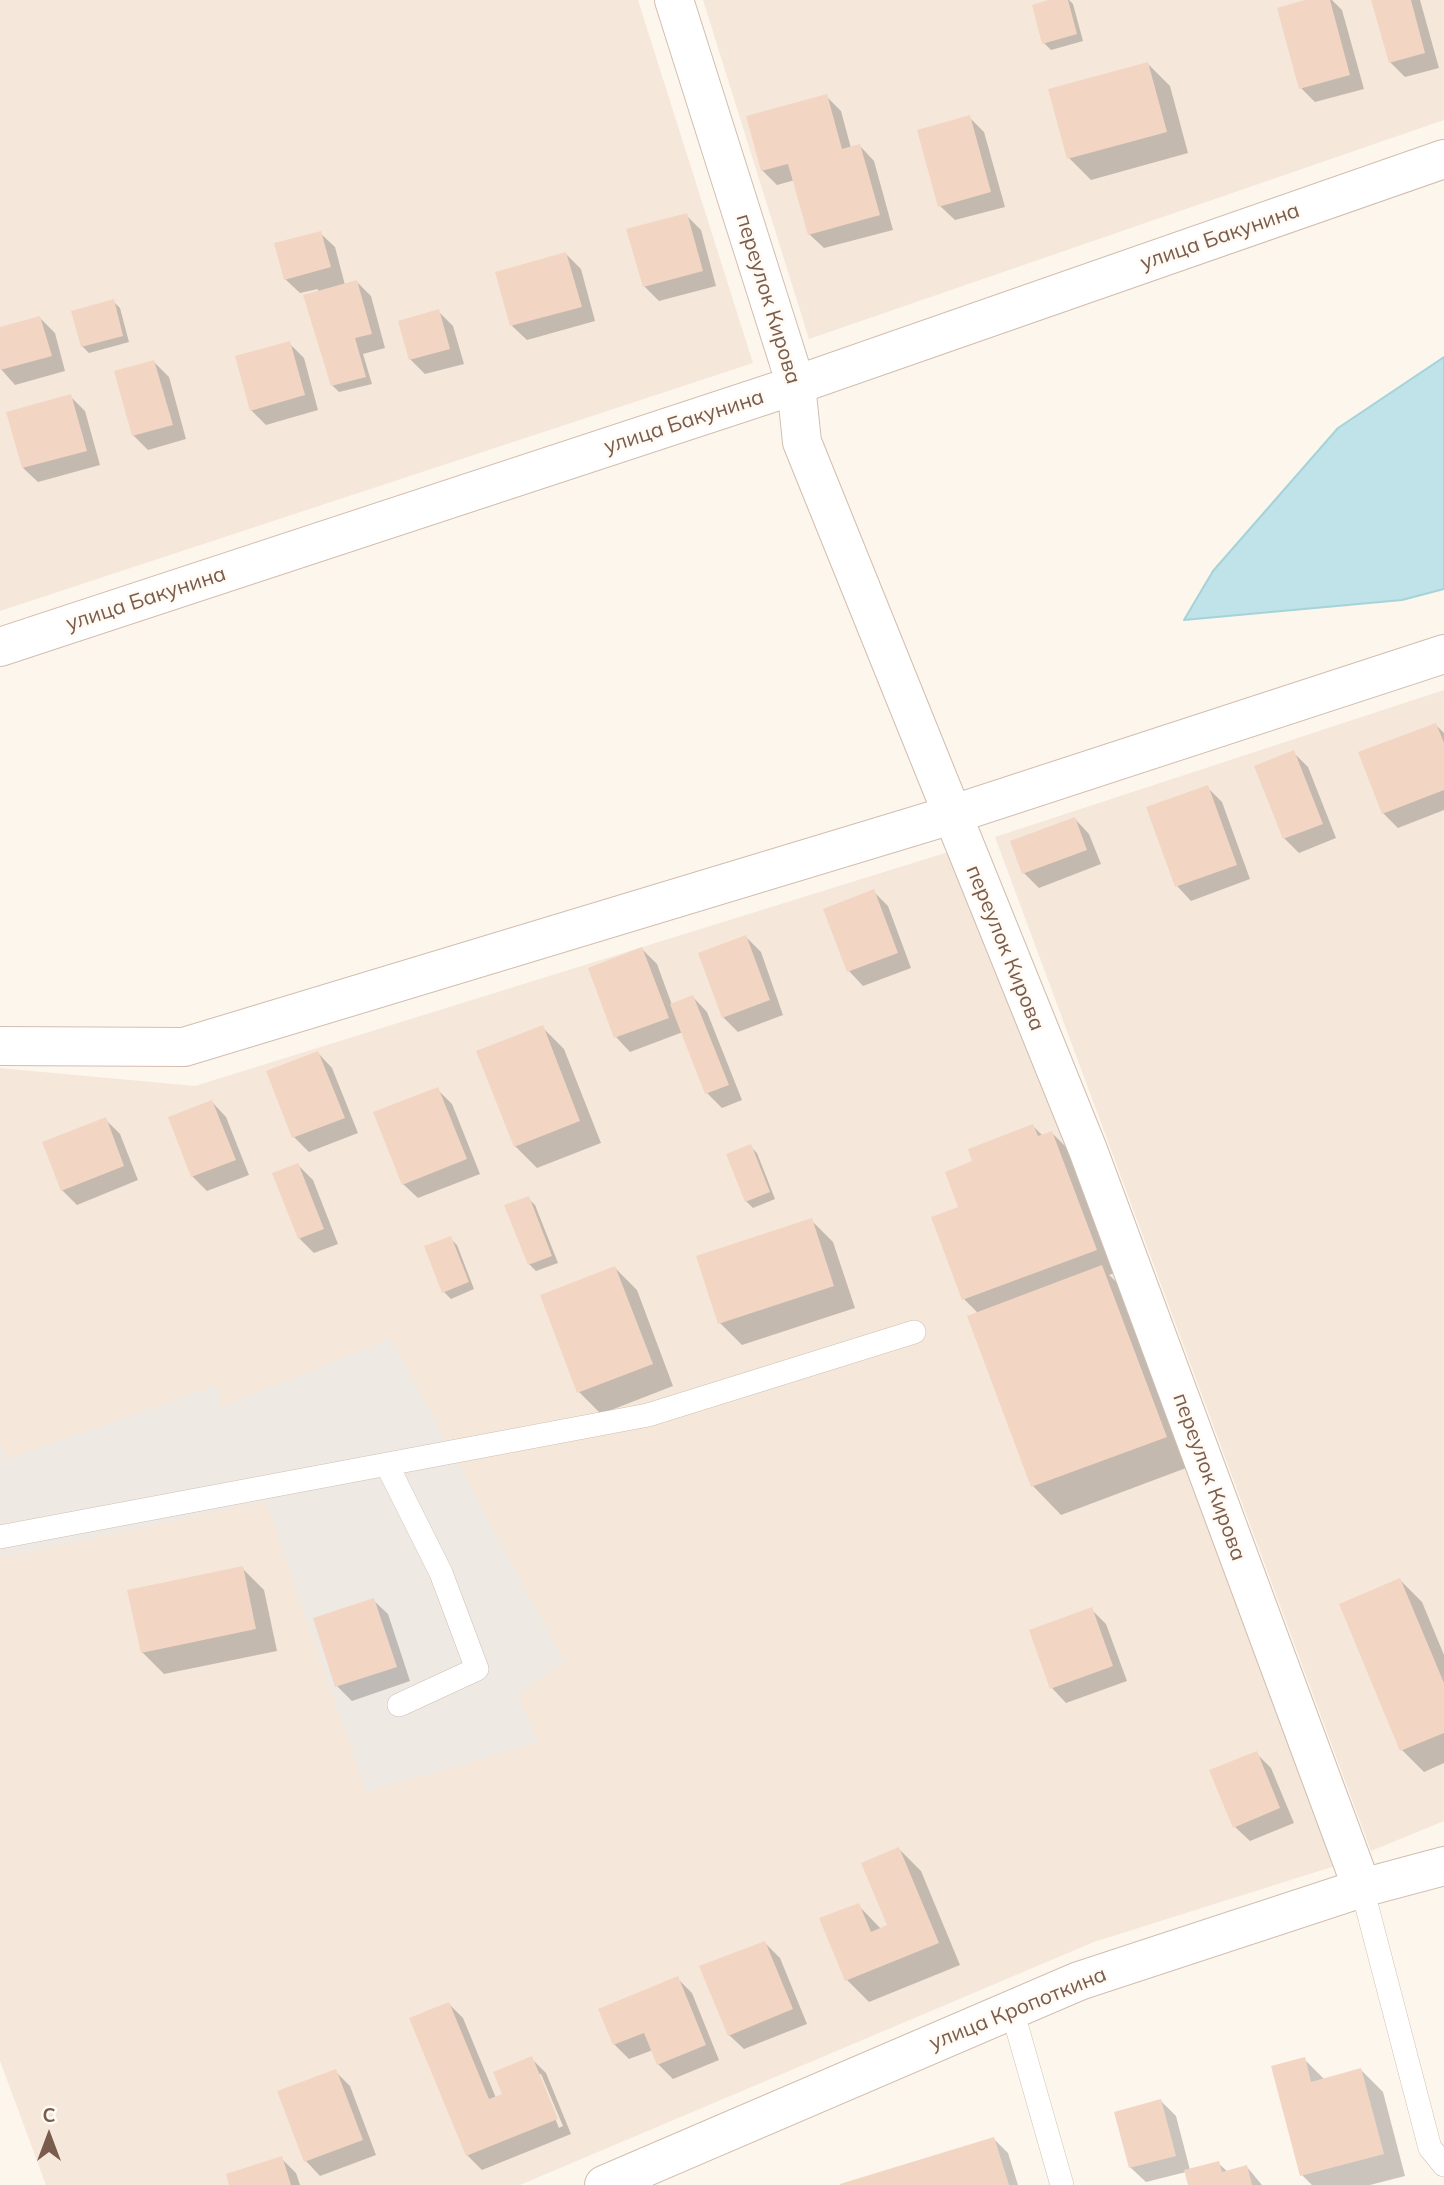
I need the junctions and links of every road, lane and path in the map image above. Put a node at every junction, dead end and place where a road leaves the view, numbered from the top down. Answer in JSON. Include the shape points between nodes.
{"nodes":[{"id":1,"x":674,"y":0,"type":"edge"},
{"id":2,"x":1444,"y":159,"type":"edge"},
{"id":3,"x":796,"y":385,"type":"junction"},
{"id":4,"x":0,"y":647,"type":"edge"},
{"id":5,"x":1444,"y":654,"type":"edge"},
{"id":6,"x":951,"y":815,"type":"junction"},
{"id":7,"x":0,"y":1046,"type":"edge"},
{"id":8,"x":914,"y":1332,"type":"dead end"},
{"id":9,"x":387,"y":1465,"type":"junction"},
{"id":10,"x":0,"y":1537,"type":"edge"},
{"id":11,"x":398,"y":1705,"type":"dead end"},
{"id":12,"x":1444,"y":1867,"type":"edge"},
{"id":13,"x":1362,"y":1888,"type":"junction"},
{"id":14,"x":1012,"y":2010,"type":"junction"},
{"id":15,"x":1444,"y":2165,"type":"edge"},
{"id":16,"x":604,"y":2185,"type":"edge"},
{"id":17,"x":1062,"y":2185,"type":"edge"}],
"edges":[{"from":1,"to":3,"type":"street","name":"переулок Кирова"},
{"from":2,"to":3,"type":"street","name":"улица Бакунина"},
{"from":3,"to":4,"type":"street","name":"улица Бакунина"},
{"from":3,"to":6,"type":"street","name":"переулок Кирова","via":[[802,442]]},
{"from":5,"to":6,"type":"street"},
{"from":6,"to":7,"type":"street","via":[[184,1047]]},
{"from":6,"to":13,"type":"street","name":"переулок Кирова","via":[[1088,1150]]},
{"from":8,"to":9,"type":"lane","via":[[648,1415]]},
{"from":9,"to":10,"type":"lane"},
{"from":9,"to":11,"type":"lane","via":[[441,1573],[477,1669]]},
{"from":12,"to":13,"type":"street","name":"улица Кропоткина"},
{"from":13,"to":14,"type":"street","name":"улица Кропоткина","via":[[1079,1982]]},
{"from":13,"to":15,"type":"lane","via":[[1430,2148]]},
{"from":14,"to":16,"type":"street","name":"улица Кропоткина"},
{"from":14,"to":17,"type":"lane"}]}
